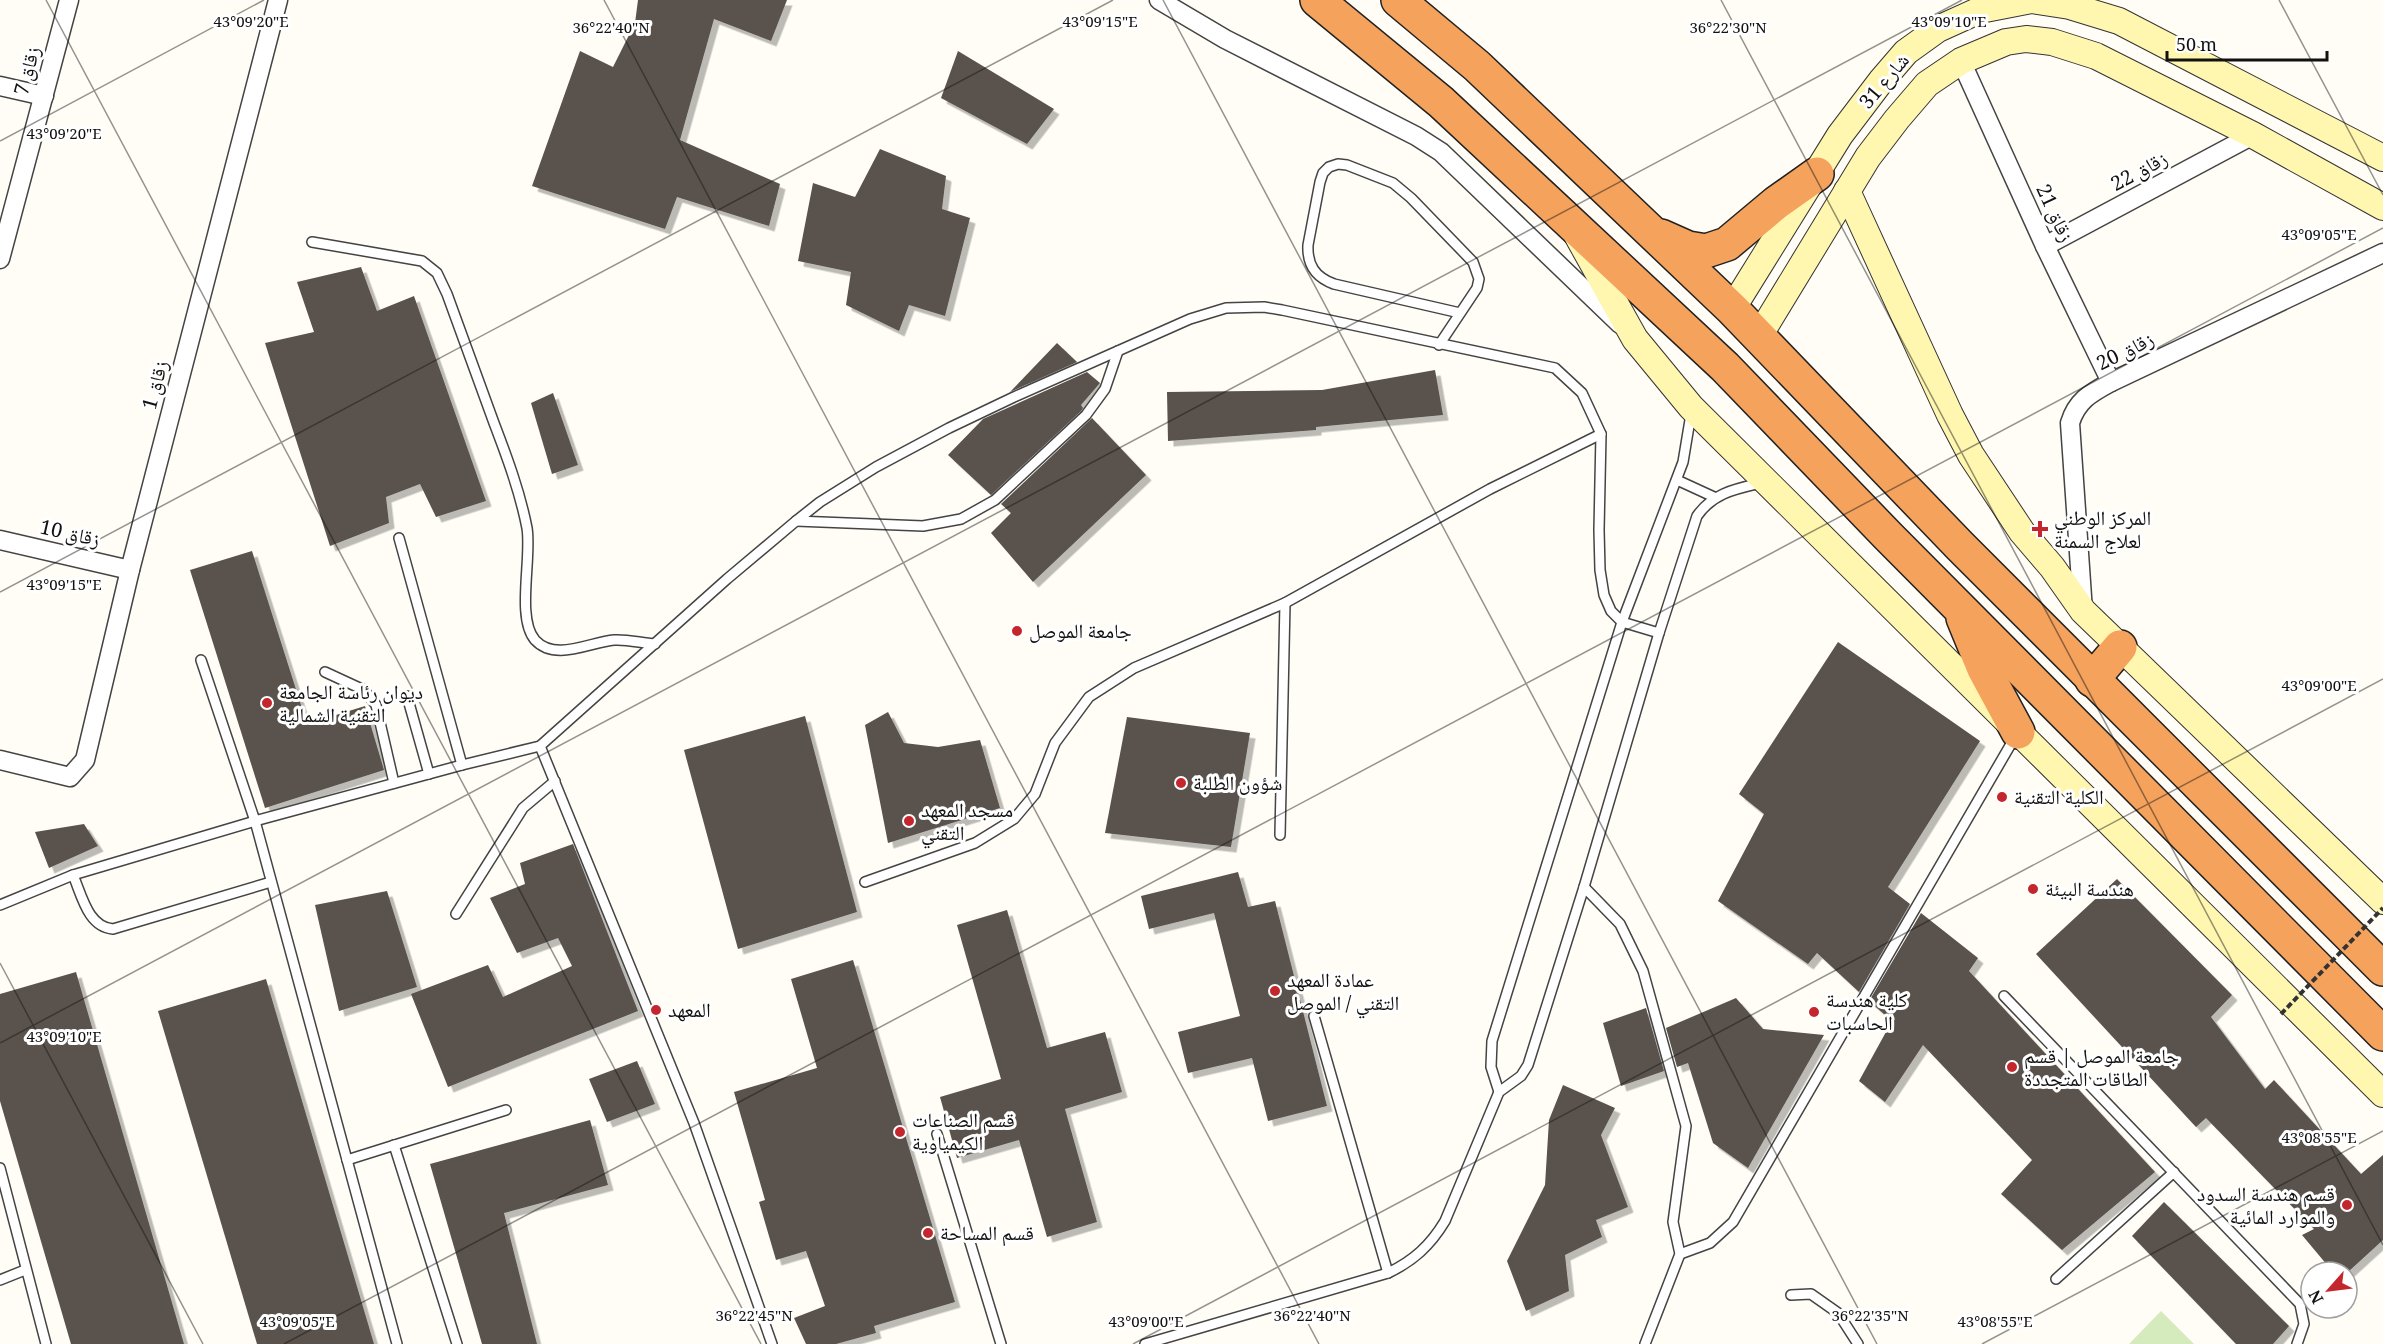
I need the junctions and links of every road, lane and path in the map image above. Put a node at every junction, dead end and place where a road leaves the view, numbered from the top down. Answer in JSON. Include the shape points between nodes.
{"nodes":[{"id":1,"x":69,"y":0,"type":"edge"},
{"id":2,"x":278,"y":0,"type":"edge"},
{"id":3,"x":1160,"y":0,"type":"edge"},
{"id":4,"x":1317,"y":0,"type":"edge"},
{"id":5,"x":1398,"y":0,"type":"edge"},
{"id":6,"x":2032,"y":0,"type":"edge"},
{"id":7,"x":2026,"y":39,"type":"junction"},
{"id":8,"x":1960,"y":61,"type":"junction"},
{"id":9,"x":2216,"y":71,"type":"junction"},
{"id":10,"x":0,"y":87,"type":"edge"},
{"id":11,"x":44,"y":96,"type":"junction"},
{"id":12,"x":2199,"y":107,"type":"junction"},
{"id":13,"x":1840,"y":135,"type":"junction"},
{"id":14,"x":2253,"y":135,"type":"junction"},
{"id":15,"x":1868,"y":157,"type":"junction"},
{"id":16,"x":2383,"y":158,"type":"edge"},
{"id":17,"x":1817,"y":174,"type":"junction"},
{"id":18,"x":1847,"y":191,"type":"junction"},
{"id":19,"x":2383,"y":207,"type":"edge"},
{"id":20,"x":1573,"y":227,"type":"junction"},
{"id":21,"x":1653,"y":232,"type":"junction"},
{"id":22,"x":312,"y":242,"type":"dead end"},
{"id":23,"x":2045,"y":246,"type":"junction"},
{"id":24,"x":2383,"y":253,"type":"edge"},
{"id":25,"x":0,"y":259,"type":"edge"},
{"id":26,"x":1732,"y":309,"type":"junction"},
{"id":27,"x":1460,"y":313,"type":"junction"},
{"id":28,"x":1759,"y":336,"type":"junction"},
{"id":29,"x":1635,"y":339,"type":"junction"},
{"id":30,"x":1439,"y":345,"type":"junction"},
{"id":31,"x":1118,"y":351,"type":"junction"},
{"id":32,"x":2111,"y":382,"type":"junction"},
{"id":33,"x":1691,"y":407,"type":"junction"},
{"id":34,"x":1601,"y":434,"type":"junction"},
{"id":35,"x":1677,"y":480,"type":"junction"},
{"id":36,"x":1765,"y":482,"type":"junction"},
{"id":37,"x":1714,"y":497,"type":"junction"},
{"id":38,"x":796,"y":521,"type":"junction"},
{"id":39,"x":399,"y":538,"type":"dead end"},
{"id":40,"x":0,"y":540,"type":"edge"},
{"id":41,"x":130,"y":570,"type":"junction"},
{"id":42,"x":1284,"y":603,"type":"junction"},
{"id":43,"x":1958,"y":604,"type":"junction"},
{"id":44,"x":2083,"y":611,"type":"junction"},
{"id":45,"x":1622,"y":622,"type":"junction"},
{"id":46,"x":1659,"y":633,"type":"junction"},
{"id":47,"x":655,"y":644,"type":"junction"},
{"id":48,"x":2120,"y":647,"type":"junction"},
{"id":49,"x":201,"y":660,"type":"dead end"},
{"id":50,"x":325,"y":672,"type":"dead end"},
{"id":51,"x":2092,"y":680,"type":"junction"},
{"id":52,"x":408,"y":696,"type":"dead end"},
{"id":53,"x":2018,"y":732,"type":"junction"},
{"id":54,"x":540,"y":746,"type":"junction"},
{"id":55,"x":0,"y":760,"type":"edge"},
{"id":56,"x":462,"y":765,"type":"junction"},
{"id":57,"x":429,"y":774,"type":"junction"},
{"id":58,"x":555,"y":781,"type":"junction"},
{"id":59,"x":394,"y":783,"type":"junction"},
{"id":60,"x":255,"y":821,"type":"junction"},
{"id":61,"x":1280,"y":835,"type":"dead end"},
{"id":62,"x":73,"y":875,"type":"junction"},
{"id":63,"x":271,"y":882,"type":"junction"},
{"id":64,"x":865,"y":882,"type":"dead end"},
{"id":65,"x":1584,"y":887,"type":"junction"},
{"id":66,"x":2383,"y":901,"type":"edge"},
{"id":67,"x":0,"y":905,"type":"edge"},
{"id":68,"x":2383,"y":908,"type":"edge"},
{"id":69,"x":456,"y":914,"type":"dead end"},
{"id":70,"x":2383,"y":969,"type":"edge"},
{"id":71,"x":2004,"y":996,"type":"dead end"},
{"id":72,"x":2281,"y":1014,"type":"dead end"},
{"id":73,"x":1314,"y":1016,"type":"dead end"},
{"id":74,"x":2383,"y":1034,"type":"edge"},
{"id":75,"x":1499,"y":1092,"type":"junction"},
{"id":76,"x":2383,"y":1094,"type":"edge"},
{"id":77,"x":506,"y":1110,"type":"dead end"},
{"id":78,"x":937,"y":1134,"type":"dead end"},
{"id":79,"x":394,"y":1145,"type":"junction"},
{"id":80,"x":347,"y":1160,"type":"junction"},
{"id":81,"x":0,"y":1168,"type":"edge"},
{"id":82,"x":2174,"y":1172,"type":"junction"},
{"id":83,"x":1680,"y":1254,"type":"junction"},
{"id":84,"x":25,"y":1270,"type":"junction"},
{"id":85,"x":1388,"y":1273,"type":"junction"},
{"id":86,"x":2056,"y":1279,"type":"dead end"},
{"id":87,"x":0,"y":1280,"type":"edge"},
{"id":88,"x":1791,"y":1295,"type":"dead end"},
{"id":89,"x":46,"y":1344,"type":"edge"},
{"id":90,"x":397,"y":1344,"type":"edge"},
{"id":91,"x":457,"y":1344,"type":"edge"},
{"id":92,"x":772,"y":1344,"type":"edge"},
{"id":93,"x":1000,"y":1344,"type":"edge"},
{"id":94,"x":1145,"y":1344,"type":"edge"},
{"id":95,"x":1645,"y":1344,"type":"edge"},
{"id":96,"x":1858,"y":1344,"type":"edge"},
{"id":97,"x":2297,"y":1344,"type":"edge"}],
"edges":[{"from":1,"to":11,"type":"street","name":"زقاق 7"},
{"from":2,"to":41,"type":"street","name":"زقاق 1"},
{"from":3,"to":29,"type":"street","via":[[1225,39],[1441,152]]},
{"from":4,"to":20,"type":"highway","via":[[1441,102]]},
{"from":5,"to":21,"type":"highway","via":[[1478,66]]},
{"from":6,"to":7,"type":"main road"},
{"from":6,"to":9,"type":"main road","name":"شارع 31","via":[[2070,6],[2119,21]]},
{"from":6,"to":13,"type":"main road","name":"شارع 31","via":[[1980,10],[1938,29],[1906,52]]},
{"from":7,"to":8,"type":"main road","name":"شارع 31","via":[[2006,42]]},
{"from":7,"to":12,"type":"main road","name":"شارع 31","via":[[2052,42],[2096,56]]},
{"from":8,"to":15,"type":"main road","name":"شارع 31","via":[[1927,84]]},
{"from":8,"to":23,"type":"street","name":"زقاق 21"},
{"from":9,"to":12,"type":"main road"},
{"from":9,"to":16,"type":"main road","name":"شارع 31"},
{"from":10,"to":11,"type":"street"},
{"from":11,"to":25,"type":"street","name":"زقاق 7"},
{"from":12,"to":14,"type":"main road","name":"شارع 31"},
{"from":13,"to":15,"type":"main road"},
{"from":13,"to":17,"type":"main road","name":"شارع 31"},
{"from":14,"to":19,"type":"main road","name":"شارع 31"},
{"from":14,"to":23,"type":"street","name":"زقاق 22"},
{"from":15,"to":18,"type":"main road","name":"شارع 31"},
{"from":17,"to":21,"type":"highway","via":[[1727,244],[1706,251],[1688,248]]},
{"from":17,"to":26,"type":"main road","name":"شارع 31"},
{"from":18,"to":28,"type":"main road","name":"شارع 31"},
{"from":18,"to":44,"type":"main road","via":[[1971,455],[2016,523]]},
{"from":20,"to":29,"type":"main road"},
{"from":20,"to":43,"type":"highway","via":[[1725,367]]},
{"from":21,"to":26,"type":"highway"},
{"from":22,"to":47,"type":"lane","via":[[405,256],[422,261],[437,273],[512,472],[527,528],[525,601],[528,626],[535,640],[549,649],[567,650],[615,640]]},
{"from":23,"to":32,"type":"street","name":"زقاق 21"},
{"from":24,"to":32,"type":"street","name":"زقاق 20"},
{"from":26,"to":28,"type":"highway"},
{"from":27,"to":27,"type":"lane","via":[[1477,288],[1479,279],[1473,262],[1393,183],[1347,165],[1329,167],[1320,182],[1308,245],[1307,255],[1316,274],[1334,284]]},
{"from":27,"to":30,"type":"lane"},
{"from":28,"to":51,"type":"highway"},
{"from":29,"to":33,"type":"main road"},
{"from":30,"to":31,"type":"lane","via":[[1282,310],[1245,307],[1208,312]]},
{"from":30,"to":34,"type":"lane","via":[[1555,368],[1582,393]]},
{"from":31,"to":38,"type":"lane","via":[[949,428],[876,467]]},
{"from":31,"to":38,"type":"lane","via":[[1105,389],[1086,415],[995,500],[979,510],[961,519],[923,526]]},
{"from":32,"to":44,"type":"street","name":"زقاق 20","via":[[2081,401],[2070,423]]},
{"from":33,"to":35,"type":"lane","via":[[1687,444]]},
{"from":33,"to":36,"type":"main road"},
{"from":34,"to":42,"type":"lane","via":[[1490,489]]},
{"from":34,"to":45,"type":"lane","via":[[1600,570],[1604,595]]},
{"from":35,"to":37,"type":"lane"},
{"from":35,"to":45,"type":"lane"},
{"from":36,"to":37,"type":"lane"},
{"from":36,"to":53,"type":"main road"},
{"from":37,"to":46,"type":"lane","via":[[1697,516]]},
{"from":38,"to":47,"type":"lane"},
{"from":39,"to":56,"type":"lane"},
{"from":40,"to":41,"type":"street","name":"زقاق 10"},
{"from":41,"to":55,"type":"street","name":"زقاق 1","via":[[85,760],[70,777]]},
{"from":42,"to":61,"type":"lane"},
{"from":42,"to":64,"type":"lane","via":[[1134,668],[1089,697],[1055,743],[1035,794],[1014,819],[975,843]]},
{"from":43,"to":53,"type":"highway","via":[[1984,669]]},
{"from":43,"to":74,"type":"highway"},
{"from":44,"to":48,"type":"main road"},
{"from":45,"to":46,"type":"lane"},
{"from":45,"to":75,"type":"lane","via":[[1492,1041],[1491,1067]]},
{"from":46,"to":65,"type":"lane"},
{"from":47,"to":54,"type":"lane"},
{"from":48,"to":51,"type":"highway"},
{"from":48,"to":66,"type":"main road"},
{"from":49,"to":60,"type":"lane"},
{"from":50,"to":59,"type":"lane","via":[[364,690],[376,705]]},
{"from":51,"to":70,"type":"highway"},
{"from":52,"to":57,"type":"lane"},
{"from":53,"to":76,"type":"main road"},
{"from":53,"to":83,"type":"lane","via":[[1733,1222],[1710,1243]]},
{"from":54,"to":56,"type":"lane"},
{"from":54,"to":58,"type":"lane"},
{"from":56,"to":57,"type":"lane"},
{"from":57,"to":59,"type":"lane"},
{"from":58,"to":69,"type":"lane","via":[[523,808]]},
{"from":58,"to":92,"type":"lane","via":[[694,1124]]},
{"from":59,"to":60,"type":"lane"},
{"from":60,"to":62,"type":"lane"},
{"from":60,"to":63,"type":"lane"},
{"from":62,"to":63,"type":"lane","via":[[95,922],[113,929]]},
{"from":62,"to":67,"type":"lane"},
{"from":63,"to":80,"type":"lane"},
{"from":65,"to":75,"type":"lane","via":[[1528,1065],[1521,1076]]},
{"from":65,"to":83,"type":"lane","via":[[1620,924],[1643,971],[1686,1126],[1673,1222]]},
{"from":68,"to":72,"type":"path","bridge":true},
{"from":71,"to":82,"type":"lane"},
{"from":73,"to":85,"type":"lane"},
{"from":75,"to":85,"type":"lane","via":[[1445,1221],[1421,1253]]},
{"from":77,"to":79,"type":"lane"},
{"from":78,"to":93,"type":"lane"},
{"from":79,"to":80,"type":"lane"},
{"from":79,"to":91,"type":"lane"},
{"from":80,"to":90,"type":"lane"},
{"from":81,"to":84,"type":"lane"},
{"from":82,"to":86,"type":"lane"},
{"from":82,"to":97,"type":"lane","via":[[2300,1305],[2304,1324]]},
{"from":83,"to":95,"type":"lane"},
{"from":84,"to":87,"type":"lane"},
{"from":84,"to":89,"type":"lane"},
{"from":85,"to":94,"type":"lane"},
{"from":88,"to":96,"type":"lane","via":[[1811,1294],[1838,1313]]}]}
